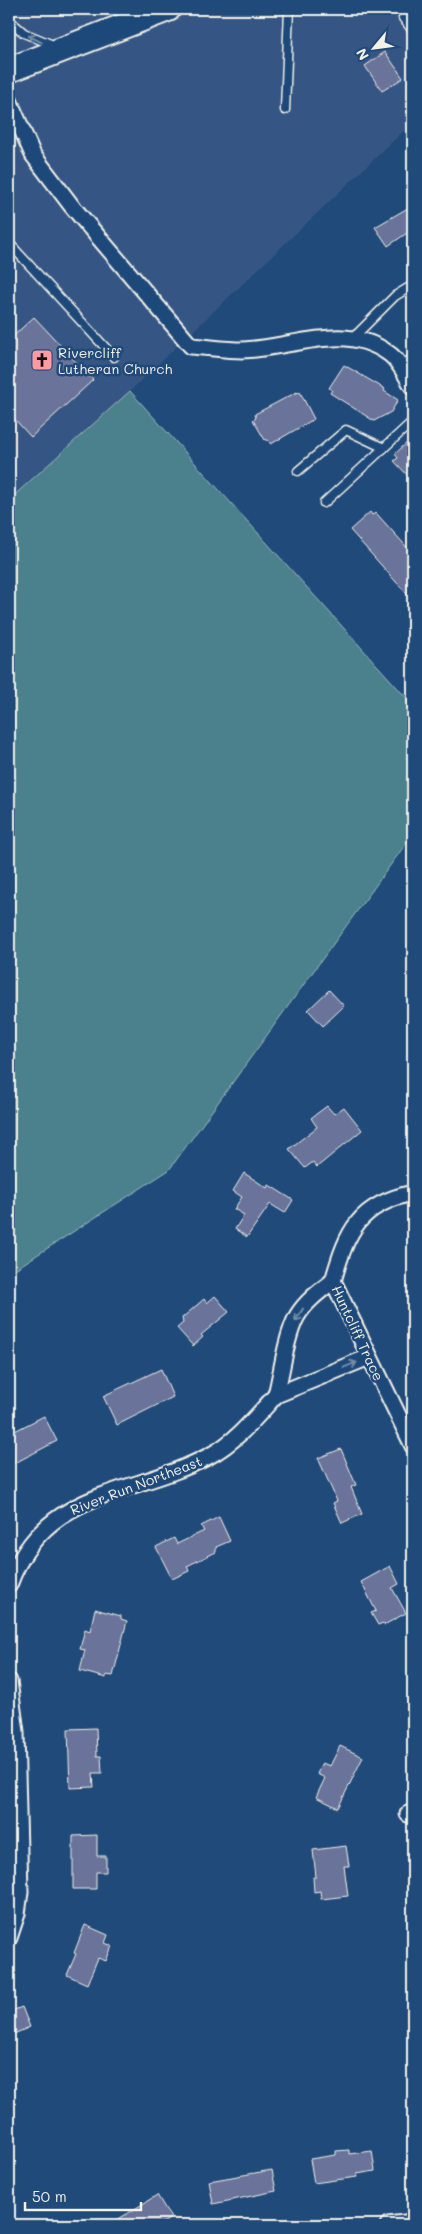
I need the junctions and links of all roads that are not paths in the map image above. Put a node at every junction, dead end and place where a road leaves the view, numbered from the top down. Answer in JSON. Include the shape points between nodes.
{"nodes":[{"id":1,"x":168,"y":9,"type":"edge"},
{"id":2,"x":289,"y":9,"type":"edge"},
{"id":3,"x":413,"y":14,"type":"edge"},
{"id":4,"x":9,"y":20,"type":"edge"},
{"id":5,"x":413,"y":31,"type":"edge"},
{"id":6,"x":67,"y":48,"type":"junction"},
{"id":7,"x":9,"y":70,"type":"edge"},
{"id":8,"x":9,"y":100,"type":"edge"},
{"id":9,"x":285,"y":110,"type":"dead end"},
{"id":10,"x":9,"y":243,"type":"edge"},
{"id":11,"x":413,"y":285,"type":"edge"},
{"id":12,"x":354,"y":337,"type":"junction"},
{"id":13,"x":114,"y":357,"type":"dead end"},
{"id":14,"x":413,"y":358,"type":"edge"},
{"id":15,"x":400,"y":367,"type":"junction"},
{"id":16,"x":413,"y":387,"type":"edge"},
{"id":17,"x":413,"y":421,"type":"edge"},
{"id":18,"x":384,"y":448,"type":"junction"},
{"id":19,"x":298,"y":472,"type":"dead end"},
{"id":20,"x":324,"y":503,"type":"dead end"},
{"id":21,"x":413,"y":1193,"type":"edge"},
{"id":22,"x":333,"y":1281,"type":"junction"},
{"id":23,"x":369,"y":1357,"type":"junction"},
{"id":24,"x":276,"y":1395,"type":"junction"},
{"id":25,"x":413,"y":1446,"type":"edge"},
{"id":26,"x":9,"y":1585,"type":"edge"},
{"id":27,"x":9,"y":1681,"type":"edge"},
{"id":28,"x":9,"y":1938,"type":"edge"},
{"id":29,"x":413,"y":2222,"type":"edge"},
{"id":30,"x":388,"y":2225,"type":"edge"}],
"edges":[{"from":1,"to":6,"type":"main road"},
{"from":2,"to":9,"type":"lane"},
{"from":3,"to":5,"type":"lane","via":[[403,18]]},
{"from":6,"to":4,"type":"lane","one_way":true,"via":[[45,44]]},
{"from":6,"to":7,"type":"main road"},
{"from":8,"to":12,"type":"street","via":[[33,155],[71,206],[191,346],[242,350]]},
{"from":10,"to":13,"type":"lane"},
{"from":11,"to":12,"type":"lane","via":[[389,302]]},
{"from":12,"to":15,"type":"street","via":[[387,352]]},
{"from":14,"to":15,"type":"lane"},
{"from":15,"to":16,"type":"street"},
{"from":17,"to":18,"type":"lane"},
{"from":18,"to":19,"type":"lane","via":[[346,430]]},
{"from":18,"to":20,"type":"lane"},
{"from":21,"to":22,"type":"street","name":"Huntcliff Trace","via":[[393,1197],[372,1208],[358,1221],[346,1240]]},
{"from":22,"to":23,"type":"street","name":"Huntcliff Trace"},
{"from":22,"to":24,"type":"street","name":"River Run Northeast","one_way":true,"via":[[311,1298],[297,1316]]},
{"from":24,"to":23,"type":"street","name":"River Run Northeast","one_way":true},
{"from":23,"to":25,"type":"street","name":"Huntcliff Trace"},
{"from":24,"to":26,"type":"street","name":"River Run Northeast","via":[[244,1430],[211,1456],[89,1500],[62,1514],[35,1537],[14,1570]]},
{"from":27,"to":28,"type":"street","via":[[16,1732],[20,1892]]},
{"from":29,"to":30,"type":"street"}]}
